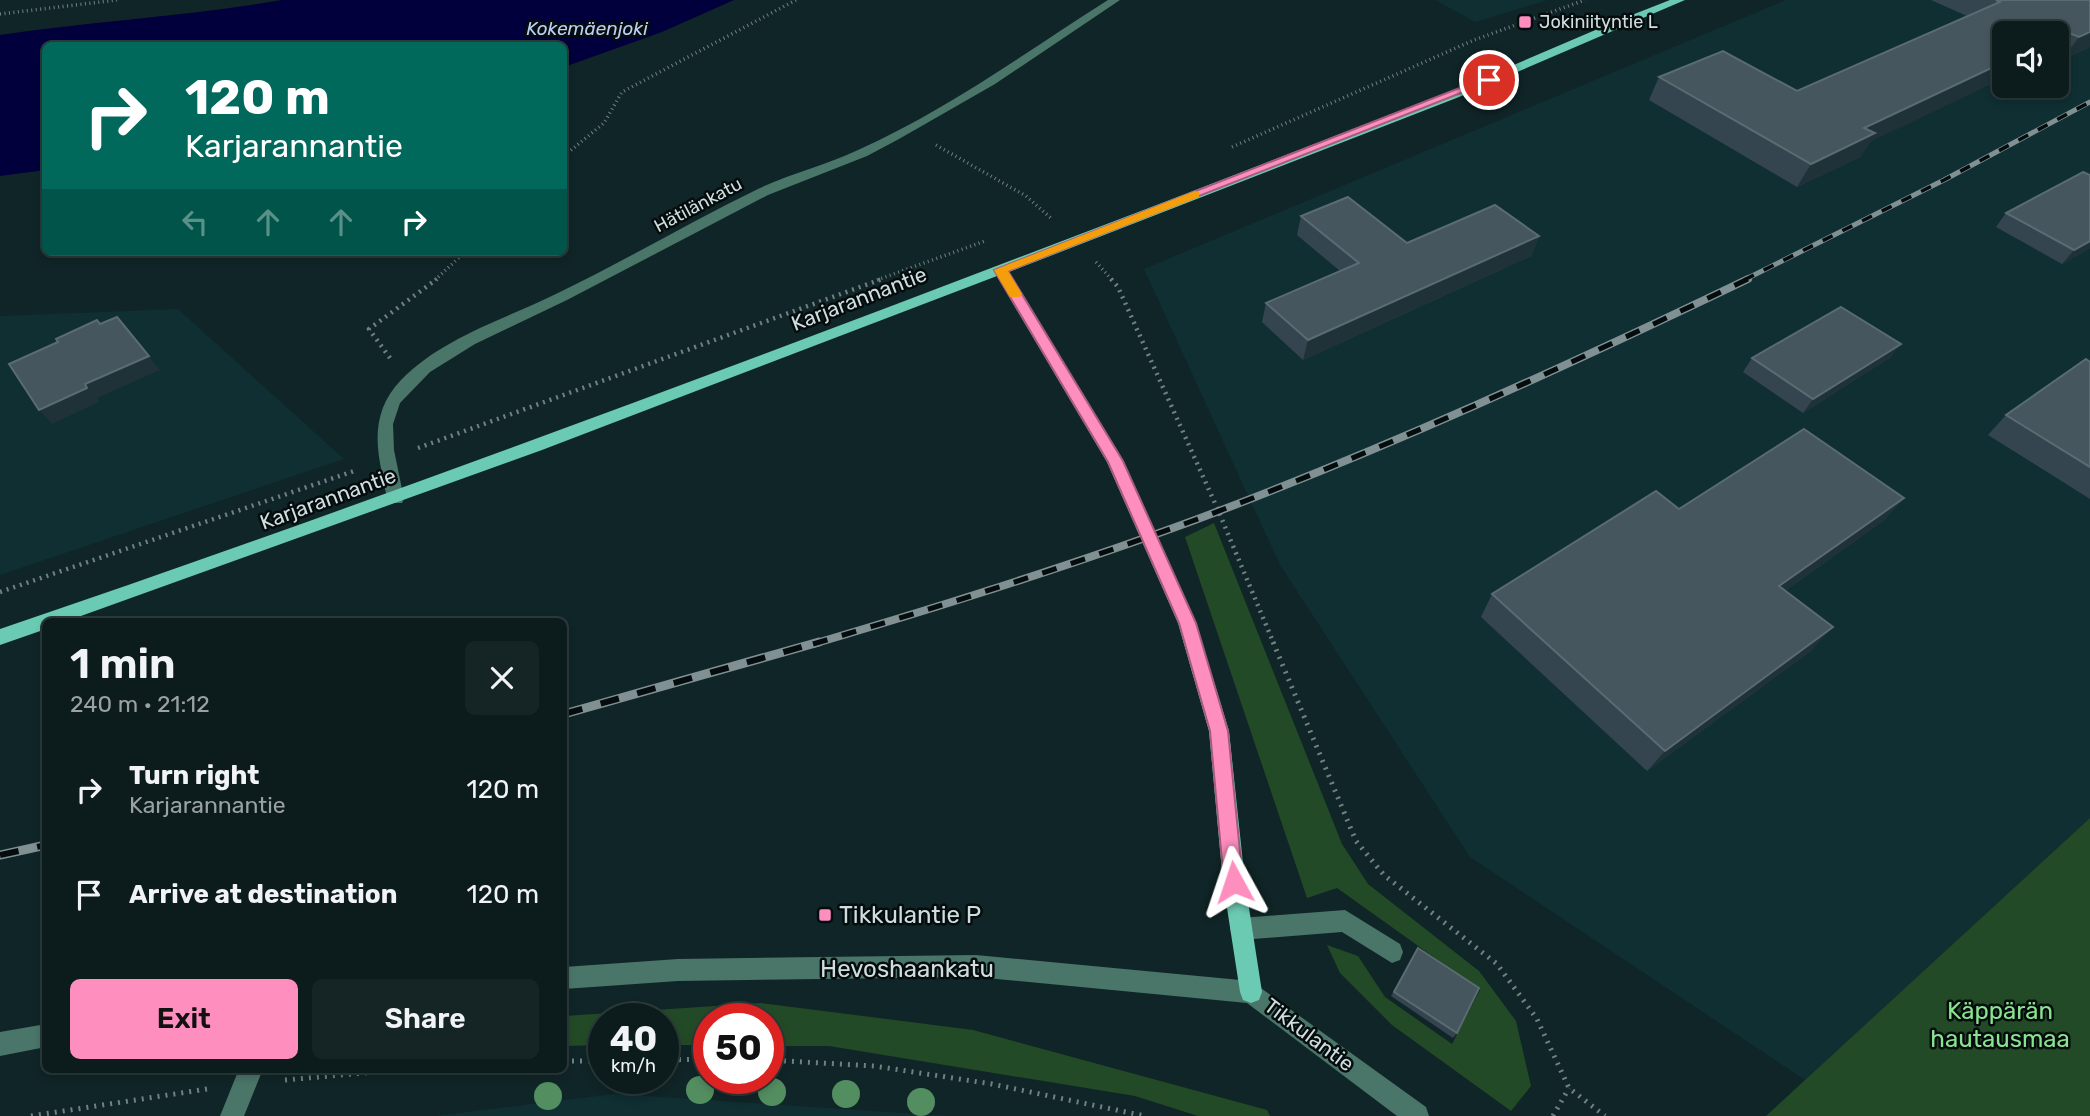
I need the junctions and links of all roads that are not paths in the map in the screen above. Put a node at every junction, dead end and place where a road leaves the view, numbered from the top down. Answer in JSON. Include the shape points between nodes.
{"nodes":[{"id":1,"x":1115,"y":0,"type":"edge"},
{"id":2,"x":1680,"y":0,"type":"edge"},
{"id":3,"x":1000,"y":270,"type":"junction"},
{"id":4,"x":396,"y":499,"type":"junction"},
{"id":5,"x":55,"y":618,"type":"edge"},
{"id":6,"x":42,"y":622,"type":"edge"},
{"id":7,"x":0,"y":637,"type":"edge"},
{"id":8,"x":1241,"y":929,"type":"junction"},
{"id":9,"x":1392,"y":952,"type":"dead end"},
{"id":10,"x":567,"y":978,"type":"edge"},
{"id":11,"x":1251,"y":992,"type":"junction"},
{"id":12,"x":42,"y":1036,"type":"edge"},
{"id":13,"x":0,"y":1044,"type":"edge"},
{"id":14,"x":249,"y":1073,"type":"edge"},
{"id":15,"x":232,"y":1116,"type":"edge"},
{"id":16,"x":1417,"y":1116,"type":"edge"}],
"edges":[{"from":1,"to":4,"type":"street","name":"Hätilänkatu","via":[[956,102],[862,152],[765,191],[455,349],[416,374],[393,401],[385,425]]},
{"from":2,"to":3,"type":"main road","name":"Karjarannantie","via":[[1438,101]]},
{"from":3,"to":4,"type":"main road","name":"Karjarannantie"},
{"from":3,"to":8,"type":"main road","name":"Tikkulantie","via":[[1115,461],[1187,623],[1219,731]]},
{"from":4,"to":5,"type":"main road","name":"Karjarannantie"},
{"from":6,"to":7,"type":"main road","name":"Karjarannantie"},
{"from":8,"to":9,"type":"street","via":[[1345,922]]},
{"from":8,"to":11,"type":"main road","name":"Tikkulantie"},
{"from":10,"to":11,"type":"street","name":"Hevoshaankatu","via":[[678,970],[976,967]]},
{"from":11,"to":16,"type":"street","name":"Tikkulantie"},
{"from":12,"to":13,"type":"street"},
{"from":14,"to":15,"type":"street"}]}
